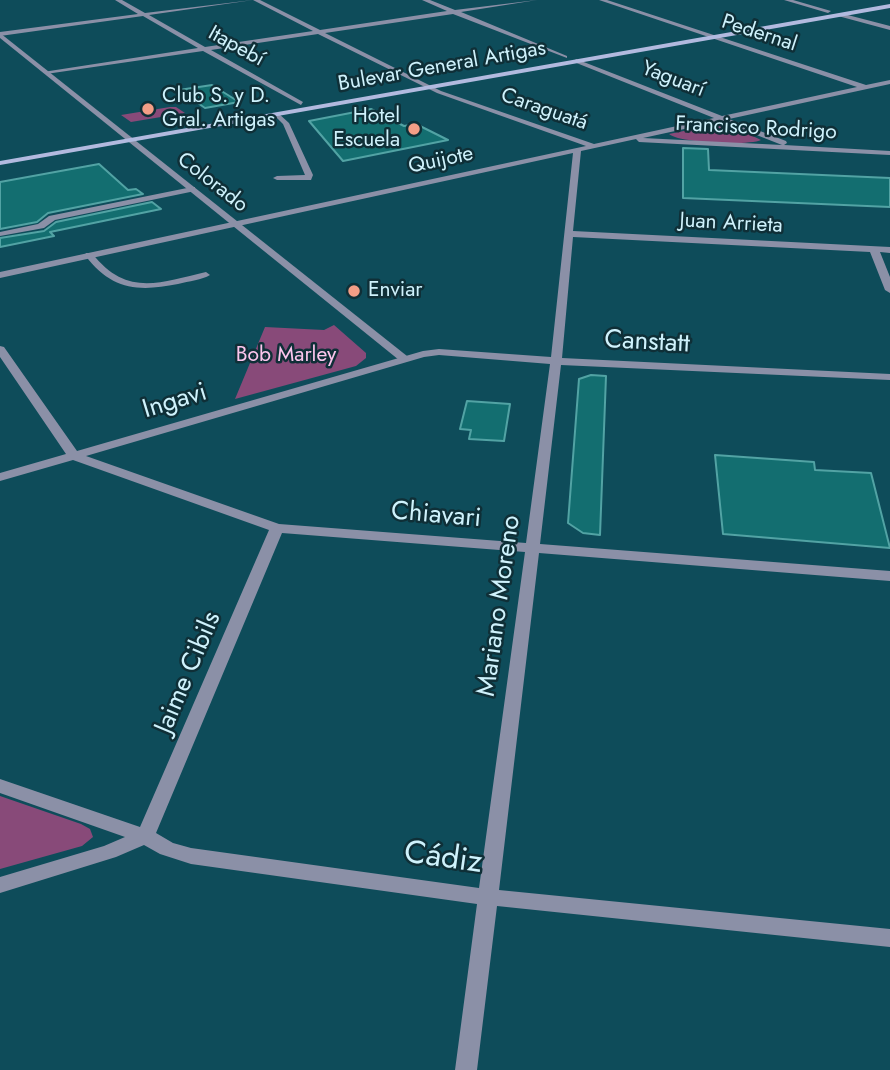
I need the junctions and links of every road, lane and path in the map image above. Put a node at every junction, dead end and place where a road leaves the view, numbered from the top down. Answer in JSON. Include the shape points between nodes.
{"nodes":[{"id":1,"x":118,"y":0,"type":"edge"},
{"id":2,"x":250,"y":0,"type":"edge"},
{"id":3,"x":256,"y":0,"type":"edge"},
{"id":4,"x":425,"y":0,"type":"edge"},
{"id":5,"x":534,"y":0,"type":"edge"},
{"id":6,"x":602,"y":0,"type":"edge"},
{"id":7,"x":787,"y":0,"type":"edge"},
{"id":8,"x":890,"y":0,"type":"edge"},
{"id":9,"x":890,"y":6,"type":"edge"},
{"id":10,"x":828,"y":11,"type":"junction"},
{"id":11,"x":454,"y":12,"type":"junction"},
{"id":12,"x":143,"y":14,"type":"junction"},
{"id":13,"x":840,"y":15,"type":"junction"},
{"id":14,"x":890,"y":28,"type":"edge"},
{"id":15,"x":318,"y":32,"type":"junction"},
{"id":16,"x":702,"y":33,"type":"junction"},
{"id":17,"x":0,"y":34,"type":"edge"},
{"id":18,"x":714,"y":37,"type":"junction"},
{"id":19,"x":204,"y":49,"type":"junction"},
{"id":20,"x":565,"y":57,"type":"junction"},
{"id":21,"x":576,"y":61,"type":"junction"},
{"id":22,"x":46,"y":72,"type":"junction"},
{"id":23,"x":420,"y":82,"type":"junction"},
{"id":24,"x":890,"y":82,"type":"edge"},
{"id":25,"x":429,"y":87,"type":"junction"},
{"id":26,"x":866,"y":87,"type":"junction"},
{"id":27,"x":890,"y":88,"type":"edge"},
{"id":28,"x":301,"y":103,"type":"junction"},
{"id":29,"x":276,"y":114,"type":"junction"},
{"id":30,"x":721,"y":118,"type":"junction"},
{"id":31,"x":126,"y":137,"type":"junction"},
{"id":32,"x":620,"y":139,"type":"junction"},
{"id":33,"x":585,"y":147,"type":"junction"},
{"id":34,"x":795,"y":148,"type":"junction"},
{"id":35,"x":890,"y":153,"type":"edge"},
{"id":36,"x":0,"y":155,"type":"edge"},
{"id":37,"x":0,"y":163,"type":"edge"},
{"id":38,"x":277,"y":177,"type":"dead end"},
{"id":39,"x":192,"y":189,"type":"junction"},
{"id":40,"x":235,"y":224,"type":"junction"},
{"id":41,"x":0,"y":234,"type":"edge"},
{"id":42,"x":570,"y":234,"type":"junction"},
{"id":43,"x":874,"y":249,"type":"junction"},
{"id":44,"x":890,"y":250,"type":"edge"},
{"id":45,"x":89,"y":255,"type":"junction"},
{"id":46,"x":0,"y":275,"type":"edge"},
{"id":47,"x":206,"y":275,"type":"dead end"},
{"id":48,"x":890,"y":290,"type":"edge"},
{"id":49,"x":0,"y":349,"type":"edge"},
{"id":50,"x":403,"y":358,"type":"junction"},
{"id":51,"x":556,"y":361,"type":"junction"},
{"id":52,"x":890,"y":377,"type":"edge"},
{"id":53,"x":74,"y":456,"type":"junction"},
{"id":54,"x":0,"y":477,"type":"edge"},
{"id":55,"x":277,"y":528,"type":"junction"},
{"id":56,"x":533,"y":548,"type":"junction"},
{"id":57,"x":890,"y":576,"type":"edge"},
{"id":58,"x":0,"y":786,"type":"edge"},
{"id":59,"x":145,"y":836,"type":"junction"},
{"id":60,"x":0,"y":885,"type":"edge"},
{"id":61,"x":486,"y":897,"type":"junction"},
{"id":62,"x":890,"y":939,"type":"edge"},
{"id":63,"x":466,"y":1070,"type":"edge"}],
"edges":[{"from":1,"to":12,"type":"street","name":"Itapebí"},
{"from":2,"to":12,"type":"street"},
{"from":3,"to":15,"type":"street","name":"Caraguatá"},
{"from":4,"to":11,"type":"street"},
{"from":5,"to":11,"type":"street"},
{"from":6,"to":16,"type":"street","name":"Pedernal"},
{"from":7,"to":10,"type":"street"},
{"from":8,"to":10,"type":"main road","name":"Bulevar General Artigas"},
{"from":9,"to":13,"type":"main road","name":"Bulevar General Artigas"},
{"from":10,"to":16,"type":"main road","name":"Bulevar General Artigas"},
{"from":11,"to":15,"type":"street"},
{"from":11,"to":20,"type":"street"},
{"from":12,"to":17,"type":"street"},
{"from":12,"to":19,"type":"street","name":"Itapebí"},
{"from":13,"to":14,"type":"street"},
{"from":13,"to":18,"type":"main road","name":"Bulevar General Artigas"},
{"from":15,"to":19,"type":"street"},
{"from":15,"to":23,"type":"street","name":"Caraguatá"},
{"from":16,"to":18,"type":"street","name":"Pedernal"},
{"from":16,"to":20,"type":"main road","name":"Bulevar General Artigas"},
{"from":17,"to":22,"type":"street","name":"Colorado"},
{"from":18,"to":21,"type":"main road","name":"Bulevar General Artigas"},
{"from":18,"to":26,"type":"street","name":"Pedernal"},
{"from":19,"to":22,"type":"street"},
{"from":19,"to":28,"type":"street","name":"Itapebí"},
{"from":20,"to":23,"type":"main road","name":"Bulevar General Artigas"},
{"from":21,"to":25,"type":"main road","name":"Bulevar General Artigas"},
{"from":21,"to":30,"type":"street","name":"Yaguarí"},
{"from":22,"to":31,"type":"street","name":"Colorado"},
{"from":23,"to":25,"type":"street","name":"Caraguatá"},
{"from":23,"to":28,"type":"main road","name":"Bulevar General Artigas"},
{"from":24,"to":26,"type":"street","name":"Quijote"},
{"from":25,"to":29,"type":"main road","name":"Bulevar General Artigas"},
{"from":25,"to":33,"type":"street","name":"Caraguatá"},
{"from":26,"to":27,"type":"street"},
{"from":26,"to":30,"type":"street","name":"Quijote"},
{"from":28,"to":31,"type":"main road","name":"Bulevar General Artigas"},
{"from":29,"to":31,"type":"main road","name":"Bulevar General Artigas"},
{"from":29,"to":38,"type":"lane","via":[[286,124],[309,175],[302,179]]},
{"from":30,"to":32,"type":"street","name":"Quijote"},
{"from":30,"to":34,"type":"street","name":"Yaguarí"},
{"from":31,"to":36,"type":"main road","name":"Bulevar General Artigas"},
{"from":31,"to":37,"type":"main road","name":"Bulevar General Artigas"},
{"from":31,"to":39,"type":"street","name":"Colorado"},
{"from":32,"to":33,"type":"street","name":"Quijote"},
{"from":32,"to":34,"type":"street","name":"Francisco Rodrigo"},
{"from":33,"to":40,"type":"street","name":"Quijote"},
{"from":33,"to":42,"type":"street","name":"Mariano Moreno"},
{"from":34,"to":35,"type":"street","name":"Francisco Rodrigo"},
{"from":39,"to":40,"type":"street","name":"Colorado"},
{"from":39,"to":41,"type":"lane","via":[[52,218],[41,226]]},
{"from":40,"to":45,"type":"street","name":"Quijote"},
{"from":40,"to":50,"type":"street","name":"Colorado"},
{"from":42,"to":43,"type":"street","name":"Juan Arrieta"},
{"from":42,"to":51,"type":"street","name":"Mariano Moreno"},
{"from":43,"to":44,"type":"street","name":"Juan Arrieta"},
{"from":43,"to":48,"type":"street"},
{"from":45,"to":46,"type":"street","name":"Quijote"},
{"from":45,"to":47,"type":"lane","via":[[110,278],[134,285],[154,286]]},
{"from":49,"to":53,"type":"street"},
{"from":50,"to":51,"type":"street","name":"Canstatt","via":[[439,352]]},
{"from":50,"to":53,"type":"street","name":"Ingavi"},
{"from":51,"to":52,"type":"street","name":"Canstatt"},
{"from":51,"to":56,"type":"street","name":"Mariano Moreno"},
{"from":53,"to":54,"type":"street","name":"Ingavi"},
{"from":53,"to":55,"type":"street","name":"Chiavari"},
{"from":55,"to":56,"type":"street","name":"Chiavari"},
{"from":55,"to":59,"type":"street","name":"Jaime Cibils"},
{"from":56,"to":57,"type":"street","name":"Chiavari"},
{"from":56,"to":61,"type":"street","name":"Mariano Moreno"},
{"from":58,"to":59,"type":"street","name":"Cádiz"},
{"from":59,"to":60,"type":"street","via":[[109,852]]},
{"from":59,"to":61,"type":"street","name":"Cádiz","via":[[191,856]]},
{"from":61,"to":62,"type":"street","name":"Cádiz"},
{"from":61,"to":63,"type":"street","name":"Mariano Moreno"}]}
